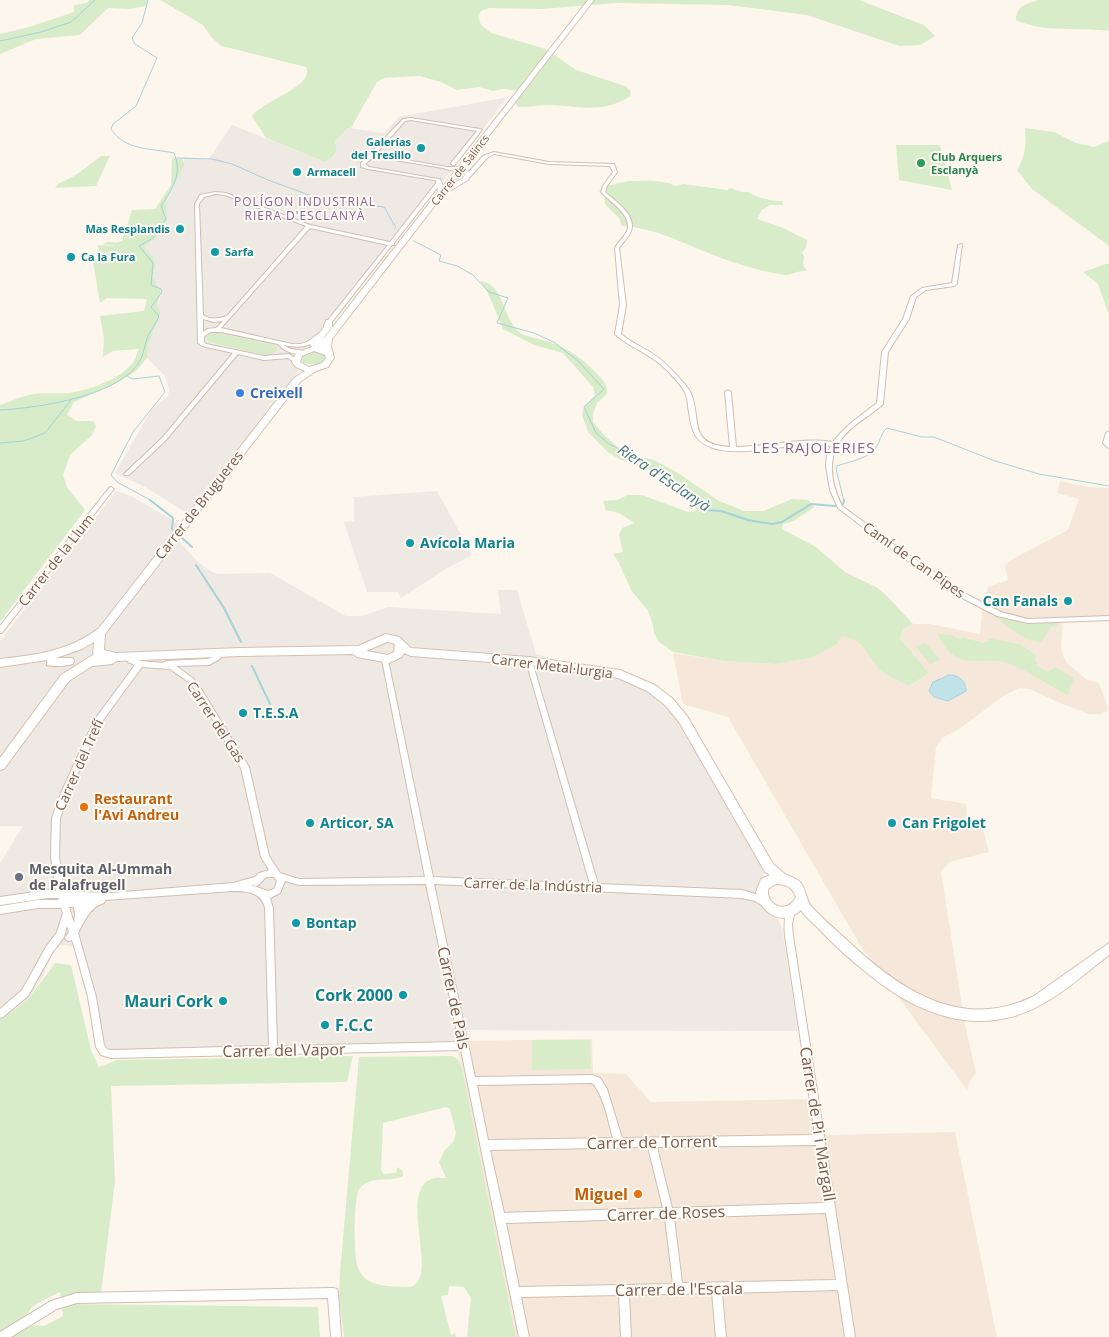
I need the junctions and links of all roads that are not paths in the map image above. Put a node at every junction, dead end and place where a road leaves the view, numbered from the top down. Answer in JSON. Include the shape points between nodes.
{"nodes":[{"id":1,"x":591,"y":0,"type":"edge"},
{"id":2,"x":375,"y":151,"type":"junction"},
{"id":3,"x":379,"y":157,"type":"junction"},
{"id":4,"x":369,"y":158,"type":"junction"},
{"id":5,"x":466,"y":161,"type":"junction"},
{"id":6,"x":450,"y":166,"type":"junction"},
{"id":7,"x":460,"y":170,"type":"junction"},
{"id":8,"x":468,"y":175,"type":"junction"},
{"id":9,"x":439,"y":181,"type":"junction"},
{"id":10,"x":450,"y":182,"type":"junction"},
{"id":11,"x":462,"y":182,"type":"junction"},
{"id":12,"x":442,"y":192,"type":"junction"},
{"id":13,"x":309,"y":226,"type":"junction"},
{"id":14,"x":392,"y":244,"type":"junction"},
{"id":15,"x":960,"y":245,"type":"dead end"},
{"id":16,"x":201,"y":316,"type":"junction"},
{"id":17,"x":230,"y":316,"type":"junction"},
{"id":18,"x":329,"y":322,"type":"junction"},
{"id":19,"x":202,"y":324,"type":"junction"},
{"id":20,"x":216,"y":330,"type":"junction"},
{"id":21,"x":328,"y":339,"type":"junction"},
{"id":22,"x":201,"y":340,"type":"junction"},
{"id":23,"x":274,"y":341,"type":"junction"},
{"id":24,"x":282,"y":347,"type":"junction"},
{"id":25,"x":309,"y":350,"type":"junction"},
{"id":26,"x":237,"y":352,"type":"junction"},
{"id":27,"x":328,"y":353,"type":"junction"},
{"id":28,"x":273,"y":357,"type":"junction"},
{"id":29,"x":298,"y":363,"type":"junction"},
{"id":30,"x":313,"y":369,"type":"junction"},
{"id":31,"x":297,"y":380,"type":"junction"},
{"id":32,"x":728,"y":392,"type":"dead end"},
{"id":33,"x":1109,"y":433,"type":"edge"},
{"id":34,"x":833,"y":444,"type":"junction"},
{"id":35,"x":1109,"y":446,"type":"edge"},
{"id":36,"x":733,"y":448,"type":"junction"},
{"id":37,"x":127,"y":474,"type":"dead end"},
{"id":38,"x":111,"y":489,"type":"dead end"},
{"id":39,"x":1109,"y":618,"type":"edge"},
{"id":40,"x":102,"y":630,"type":"junction"},
{"id":41,"x":0,"y":632,"type":"edge"},
{"id":42,"x":374,"y":644,"type":"junction"},
{"id":43,"x":400,"y":645,"type":"junction"},
{"id":44,"x":78,"y":646,"type":"junction"},
{"id":45,"x":98,"y":650,"type":"junction"},
{"id":46,"x":374,"y":655,"type":"junction"},
{"id":47,"x":396,"y":656,"type":"junction"},
{"id":48,"x":218,"y":657,"type":"junction"},
{"id":49,"x":53,"y":659,"type":"junction"},
{"id":50,"x":130,"y":660,"type":"junction"},
{"id":51,"x":385,"y":660,"type":"junction"},
{"id":52,"x":70,"y":662,"type":"junction"},
{"id":53,"x":0,"y":663,"type":"edge"},
{"id":54,"x":530,"y":663,"type":"junction"},
{"id":55,"x":86,"y":664,"type":"junction"},
{"id":56,"x":140,"y":664,"type":"junction"},
{"id":57,"x":166,"y":664,"type":"junction"},
{"id":58,"x":0,"y":669,"type":"edge"},
{"id":59,"x":65,"y":678,"type":"junction"},
{"id":60,"x":0,"y":766,"type":"edge"},
{"id":61,"x":265,"y":857,"type":"junction"},
{"id":62,"x":278,"y":875,"type":"junction"},
{"id":63,"x":58,"y":876,"type":"junction"},
{"id":64,"x":258,"y":878,"type":"junction"},
{"id":65,"x":782,"y":878,"type":"junction"},
{"id":66,"x":428,"y":881,"type":"junction"},
{"id":67,"x":299,"y":882,"type":"junction"},
{"id":68,"x":767,"y":882,"type":"junction"},
{"id":69,"x":233,"y":887,"type":"junction"},
{"id":70,"x":595,"y":887,"type":"junction"},
{"id":71,"x":277,"y":891,"type":"junction"},
{"id":72,"x":260,"y":893,"type":"junction"},
{"id":73,"x":44,"y":894,"type":"junction"},
{"id":74,"x":97,"y":898,"type":"junction"},
{"id":75,"x":801,"y":898,"type":"junction"},
{"id":76,"x":67,"y":900,"type":"junction"},
{"id":77,"x":0,"y":901,"type":"edge"},
{"id":78,"x":765,"y":904,"type":"junction"},
{"id":79,"x":269,"y":908,"type":"junction"},
{"id":80,"x":0,"y":910,"type":"edge"},
{"id":81,"x":793,"y":910,"type":"junction"},
{"id":82,"x":74,"y":933,"type":"junction"},
{"id":83,"x":54,"y":944,"type":"junction"},
{"id":84,"x":1109,"y":948,"type":"edge"},
{"id":85,"x":1109,"y":952,"type":"edge"},
{"id":86,"x":0,"y":1014,"type":"edge"},
{"id":87,"x":464,"y":1046,"type":"junction"},
{"id":88,"x":273,"y":1050,"type":"junction"},
{"id":89,"x":104,"y":1052,"type":"joint"},
{"id":90,"x":472,"y":1081,"type":"junction"},
{"id":91,"x":819,"y":1140,"type":"junction"},
{"id":92,"x":651,"y":1142,"type":"junction"},
{"id":93,"x":619,"y":1143,"type":"junction"},
{"id":94,"x":486,"y":1145,"type":"junction"},
{"id":95,"x":831,"y":1208,"type":"junction"},
{"id":96,"x":669,"y":1213,"type":"junction"},
{"id":97,"x":501,"y":1218,"type":"junction"},
{"id":98,"x":842,"y":1285,"type":"junction"},
{"id":99,"x":678,"y":1288,"type":"junction"},
{"id":100,"x":717,"y":1288,"type":"junction"},
{"id":101,"x":624,"y":1290,"type":"junction"},
{"id":102,"x":515,"y":1292,"type":"junction"},
{"id":103,"x":2,"y":1337,"type":"edge"},
{"id":104,"x":336,"y":1337,"type":"edge"},
{"id":105,"x":524,"y":1337,"type":"edge"},
{"id":106,"x":626,"y":1337,"type":"edge"},
{"id":107,"x":721,"y":1337,"type":"edge"},
{"id":108,"x":850,"y":1337,"type":"edge"}],
"edges":[{"from":1,"to":5,"type":"main road","name":"Carrer de Salincs"},
{"from":2,"to":3,"type":"street"},
{"from":2,"to":4,"type":"street"},
{"from":2,"to":6,"type":"street","name":"Carrer de Salincs","via":[[398,124],[407,119],[480,130]]},
{"from":3,"to":4,"type":"street"},
{"from":3,"to":6,"type":"street"},
{"from":4,"to":9,"type":"street","via":[[364,167]]},
{"from":5,"to":6,"type":"main road"},
{"from":5,"to":7,"type":"main road","name":"Carrer de Salincs"},
{"from":5,"to":8,"type":"main road"},
{"from":6,"to":7,"type":"main road"},
{"from":6,"to":9,"type":"main road"},
{"from":7,"to":8,"type":"main road"},
{"from":7,"to":10,"type":"main road","name":"Carrer de Salincs"},
{"from":8,"to":11,"type":"main road"},
{"from":8,"to":36,"type":"street","via":[[485,156],[494,153],[549,163],[614,167],[615,172],[603,192],[623,210],[630,227],[617,248],[623,305],[618,334],[656,358],[687,391],[700,439],[707,444]]},
{"from":9,"to":10,"type":"main road"},
{"from":9,"to":12,"type":"main road"},
{"from":9,"to":14,"type":"street","name":"Carrer de Salincs"},
{"from":10,"to":11,"type":"main road"},
{"from":10,"to":12,"type":"main road","name":"Carrer de Salincs"},
{"from":11,"to":12,"type":"main road"},
{"from":12,"to":21,"type":"main road","name":"Carrer de Salincs"},
{"from":13,"to":14,"type":"street"},
{"from":13,"to":16,"type":"street","via":[[226,194],[215,193],[199,198]]},
{"from":13,"to":17,"type":"street"},
{"from":14,"to":18,"type":"street","name":"Carrer de Salincs"},
{"from":15,"to":34,"type":"street","via":[[954,284],[924,289],[914,296],[906,319],[885,352],[880,404]]},
{"from":16,"to":17,"type":"street","via":[[213,320]]},
{"from":16,"to":19,"type":"street"},
{"from":17,"to":20,"type":"street"},
{"from":18,"to":23,"type":"street","name":"Carrer de Salincs","via":[[312,343],[302,346]]},
{"from":18,"to":25,"type":"main road"},
{"from":19,"to":20,"type":"street"},
{"from":19,"to":22,"type":"street"},
{"from":20,"to":22,"type":"street","via":[[205,334]]},
{"from":20,"to":23,"type":"street"},
{"from":21,"to":25,"type":"main road","name":"Carrer de Salincs"},
{"from":21,"to":27,"type":"main road"},
{"from":22,"to":26,"type":"street","via":[[204,345]]},
{"from":23,"to":24,"type":"street"},
{"from":24,"to":25,"type":"street","via":[[289,352]]},
{"from":24,"to":28,"type":"street","via":[[282,351]]},
{"from":25,"to":27,"type":"main road"},
{"from":25,"to":29,"type":"main road"},
{"from":26,"to":28,"type":"street"},
{"from":26,"to":37,"type":"street","via":[[164,438]]},
{"from":27,"to":30,"type":"main road","name":"Carrer de Brugueres","via":[[328,363]]},
{"from":28,"to":29,"type":"street","via":[[284,355]]},
{"from":29,"to":30,"type":"main road"},
{"from":29,"to":31,"type":"main road","name":"Carrer de Brugueres"},
{"from":30,"to":31,"type":"main road","name":"Carrer de Brugueres"},
{"from":31,"to":40,"type":"main road","name":"Carrer de Brugueres"},
{"from":32,"to":36,"type":"street"},
{"from":33,"to":35,"type":"street","via":[[1106,443]]},
{"from":34,"to":36,"type":"street","via":[[816,441]]},
{"from":34,"to":39,"type":"street","name":"Camí de Can Pipes","via":[[829,472],[839,505],[966,597],[999,614],[1028,621]]},
{"from":38,"to":41,"type":"street","name":"Carrer de la Llum"},
{"from":40,"to":44,"type":"main road"},
{"from":40,"to":45,"type":"main road"},
{"from":42,"to":43,"type":"main road","via":[[388,638]]},
{"from":42,"to":45,"type":"main road","via":[[354,651],[116,657]]},
{"from":42,"to":46,"type":"main road"},
{"from":43,"to":47,"type":"main road"},
{"from":43,"to":54,"type":"main road","name":"Carrer Metal·lurgia","via":[[411,652]]},
{"from":44,"to":45,"type":"main road","via":[[90,644]]},
{"from":44,"to":49,"type":"main road"},
{"from":44,"to":52,"type":"main road","via":[[69,655]]},
{"from":45,"to":55,"type":"main road","via":[[97,656]]},
{"from":46,"to":48,"type":"main road","via":[[315,653]]},
{"from":46,"to":51,"type":"main road"},
{"from":47,"to":51,"type":"main road"},
{"from":47,"to":54,"type":"main road","name":"Carrer Metal·lurgia"},
{"from":48,"to":50,"type":"main road"},
{"from":48,"to":57,"type":"street","via":[[209,662]]},
{"from":49,"to":52,"type":"main road"},
{"from":49,"to":53,"type":"main road"},
{"from":49,"to":58,"type":"main road"},
{"from":50,"to":55,"type":"main road"},
{"from":50,"to":56,"type":"street"},
{"from":51,"to":66,"type":"street","name":"Carrer de Pals"},
{"from":52,"to":55,"type":"main road"},
{"from":52,"to":59,"type":"main road"},
{"from":54,"to":65,"type":"main road","name":"Carrer Metal·lurgia","via":[[620,674],[660,694],[683,719],[769,868]]},
{"from":54,"to":68,"type":"main road","name":"Carrer Metal·lurgia","via":[[625,680],[654,694],[669,707],[767,870]]},
{"from":54,"to":70,"type":"street"},
{"from":55,"to":59,"type":"main road"},
{"from":56,"to":57,"type":"street"},
{"from":56,"to":63,"type":"street","name":"Carrer del Trefí","via":[[98,721],[65,793],[56,818]]},
{"from":57,"to":61,"type":"street","name":"Carrer del Gas","via":[[192,680],[244,767]]},
{"from":59,"to":60,"type":"main road"},
{"from":61,"to":62,"type":"street","name":"Carrer del Gas"},
{"from":61,"to":64,"type":"street","name":"Carrer del Gas"},
{"from":62,"to":64,"type":"street","via":[[268,872]]},
{"from":62,"to":67,"type":"street","name":"Carrer de la Indústria"},
{"from":62,"to":71,"type":"street","via":[[282,881]]},
{"from":63,"to":73,"type":"street","via":[[56,887]]},
{"from":63,"to":76,"type":"street","name":"Carrer del Trefí"},
{"from":64,"to":69,"type":"street"},
{"from":64,"to":72,"type":"street","via":[[255,886]]},
{"from":65,"to":68,"type":"main road"},
{"from":65,"to":75,"type":"main road","via":[[796,885]]},
{"from":66,"to":67,"type":"street","name":"Carrer de la Indústria"},
{"from":66,"to":70,"type":"street","name":"Carrer de la Indústria"},
{"from":66,"to":87,"type":"street","name":"Carrer de Pals"},
{"from":67,"to":71,"type":"street","name":"Carrer de la Indústria"},
{"from":68,"to":78,"type":"main road","via":[[761,892]]},
{"from":69,"to":72,"type":"street"},
{"from":69,"to":74,"type":"street"},
{"from":70,"to":78,"type":"street","name":"Carrer de la Indústria","via":[[742,894]]},
{"from":71,"to":72,"type":"street"},
{"from":71,"to":79,"type":"street"},
{"from":72,"to":79,"type":"street"},
{"from":73,"to":76,"type":"street"},
{"from":73,"to":77,"type":"street"},
{"from":74,"to":76,"type":"street"},
{"from":74,"to":76,"type":"street"},
{"from":74,"to":82,"type":"street"},
{"from":75,"to":81,"type":"main road"},
{"from":75,"to":84,"type":"main road","via":[[807,910],[874,974],[924,1005],[951,1012],[976,1016],[1030,1004]]},
{"from":76,"to":80,"type":"street"},
{"from":76,"to":82,"type":"street","name":"Carrer del Trefí"},
{"from":76,"to":82,"type":"street"},
{"from":76,"to":83,"type":"street","via":[[64,928]]},
{"from":78,"to":81,"type":"main road","via":[[776,912]]},
{"from":79,"to":88,"type":"street"},
{"from":81,"to":85,"type":"main road","via":[[810,919],[877,982],[926,1010],[978,1020],[1014,1014],[1045,999]]},
{"from":81,"to":91,"type":"street","name":"Carrer de Pi i Margall","via":[[788,924],[789,936]]},
{"from":82,"to":83,"type":"street"},
{"from":82,"to":89,"type":"street","name":"Carrer del Trefí","via":[[93,1002],[98,1043]]},
{"from":83,"to":86,"type":"street","via":[[26,993]]},
{"from":87,"to":88,"type":"street","name":"Carrer del Vapor"},
{"from":87,"to":90,"type":"street","name":"Carrer de Pals"},
{"from":88,"to":89,"type":"street","name":"Carrer del Vapor"},
{"from":90,"to":93,"type":"street","via":[[597,1081],[604,1092]]},
{"from":90,"to":94,"type":"street","name":"Carrer de Pals"},
{"from":91,"to":92,"type":"street","name":"Carrer de Torrent"},
{"from":91,"to":95,"type":"street","name":"Carrer de Pi i Margall"},
{"from":92,"to":93,"type":"street","name":"Carrer de Torrent"},
{"from":92,"to":96,"type":"street"},
{"from":93,"to":94,"type":"street","name":"Carrer de Torrent"},
{"from":94,"to":97,"type":"street","name":"Carrer de Pals"},
{"from":95,"to":96,"type":"street","name":"Carrer de Roses"},
{"from":95,"to":98,"type":"street","name":"Carrer de Pi i Margall"},
{"from":96,"to":97,"type":"street","name":"Carrer de Roses"},
{"from":96,"to":99,"type":"street"},
{"from":97,"to":102,"type":"street","name":"Carrer de Pals"},
{"from":98,"to":100,"type":"street","name":"Carrer de l'Escala"},
{"from":98,"to":108,"type":"street","name":"Carrer de Pi i Margall"},
{"from":99,"to":100,"type":"street","name":"Carrer de l'Escala"},
{"from":99,"to":101,"type":"street","name":"Carrer de l'Escala"},
{"from":100,"to":107,"type":"street"},
{"from":101,"to":102,"type":"street","name":"Carrer de l'Escala"},
{"from":101,"to":106,"type":"street"},
{"from":102,"to":105,"type":"street","name":"Carrer de Pals"},
{"from":103,"to":104,"type":"street","via":[[55,1305],[77,1298],[333,1293]]}]}
